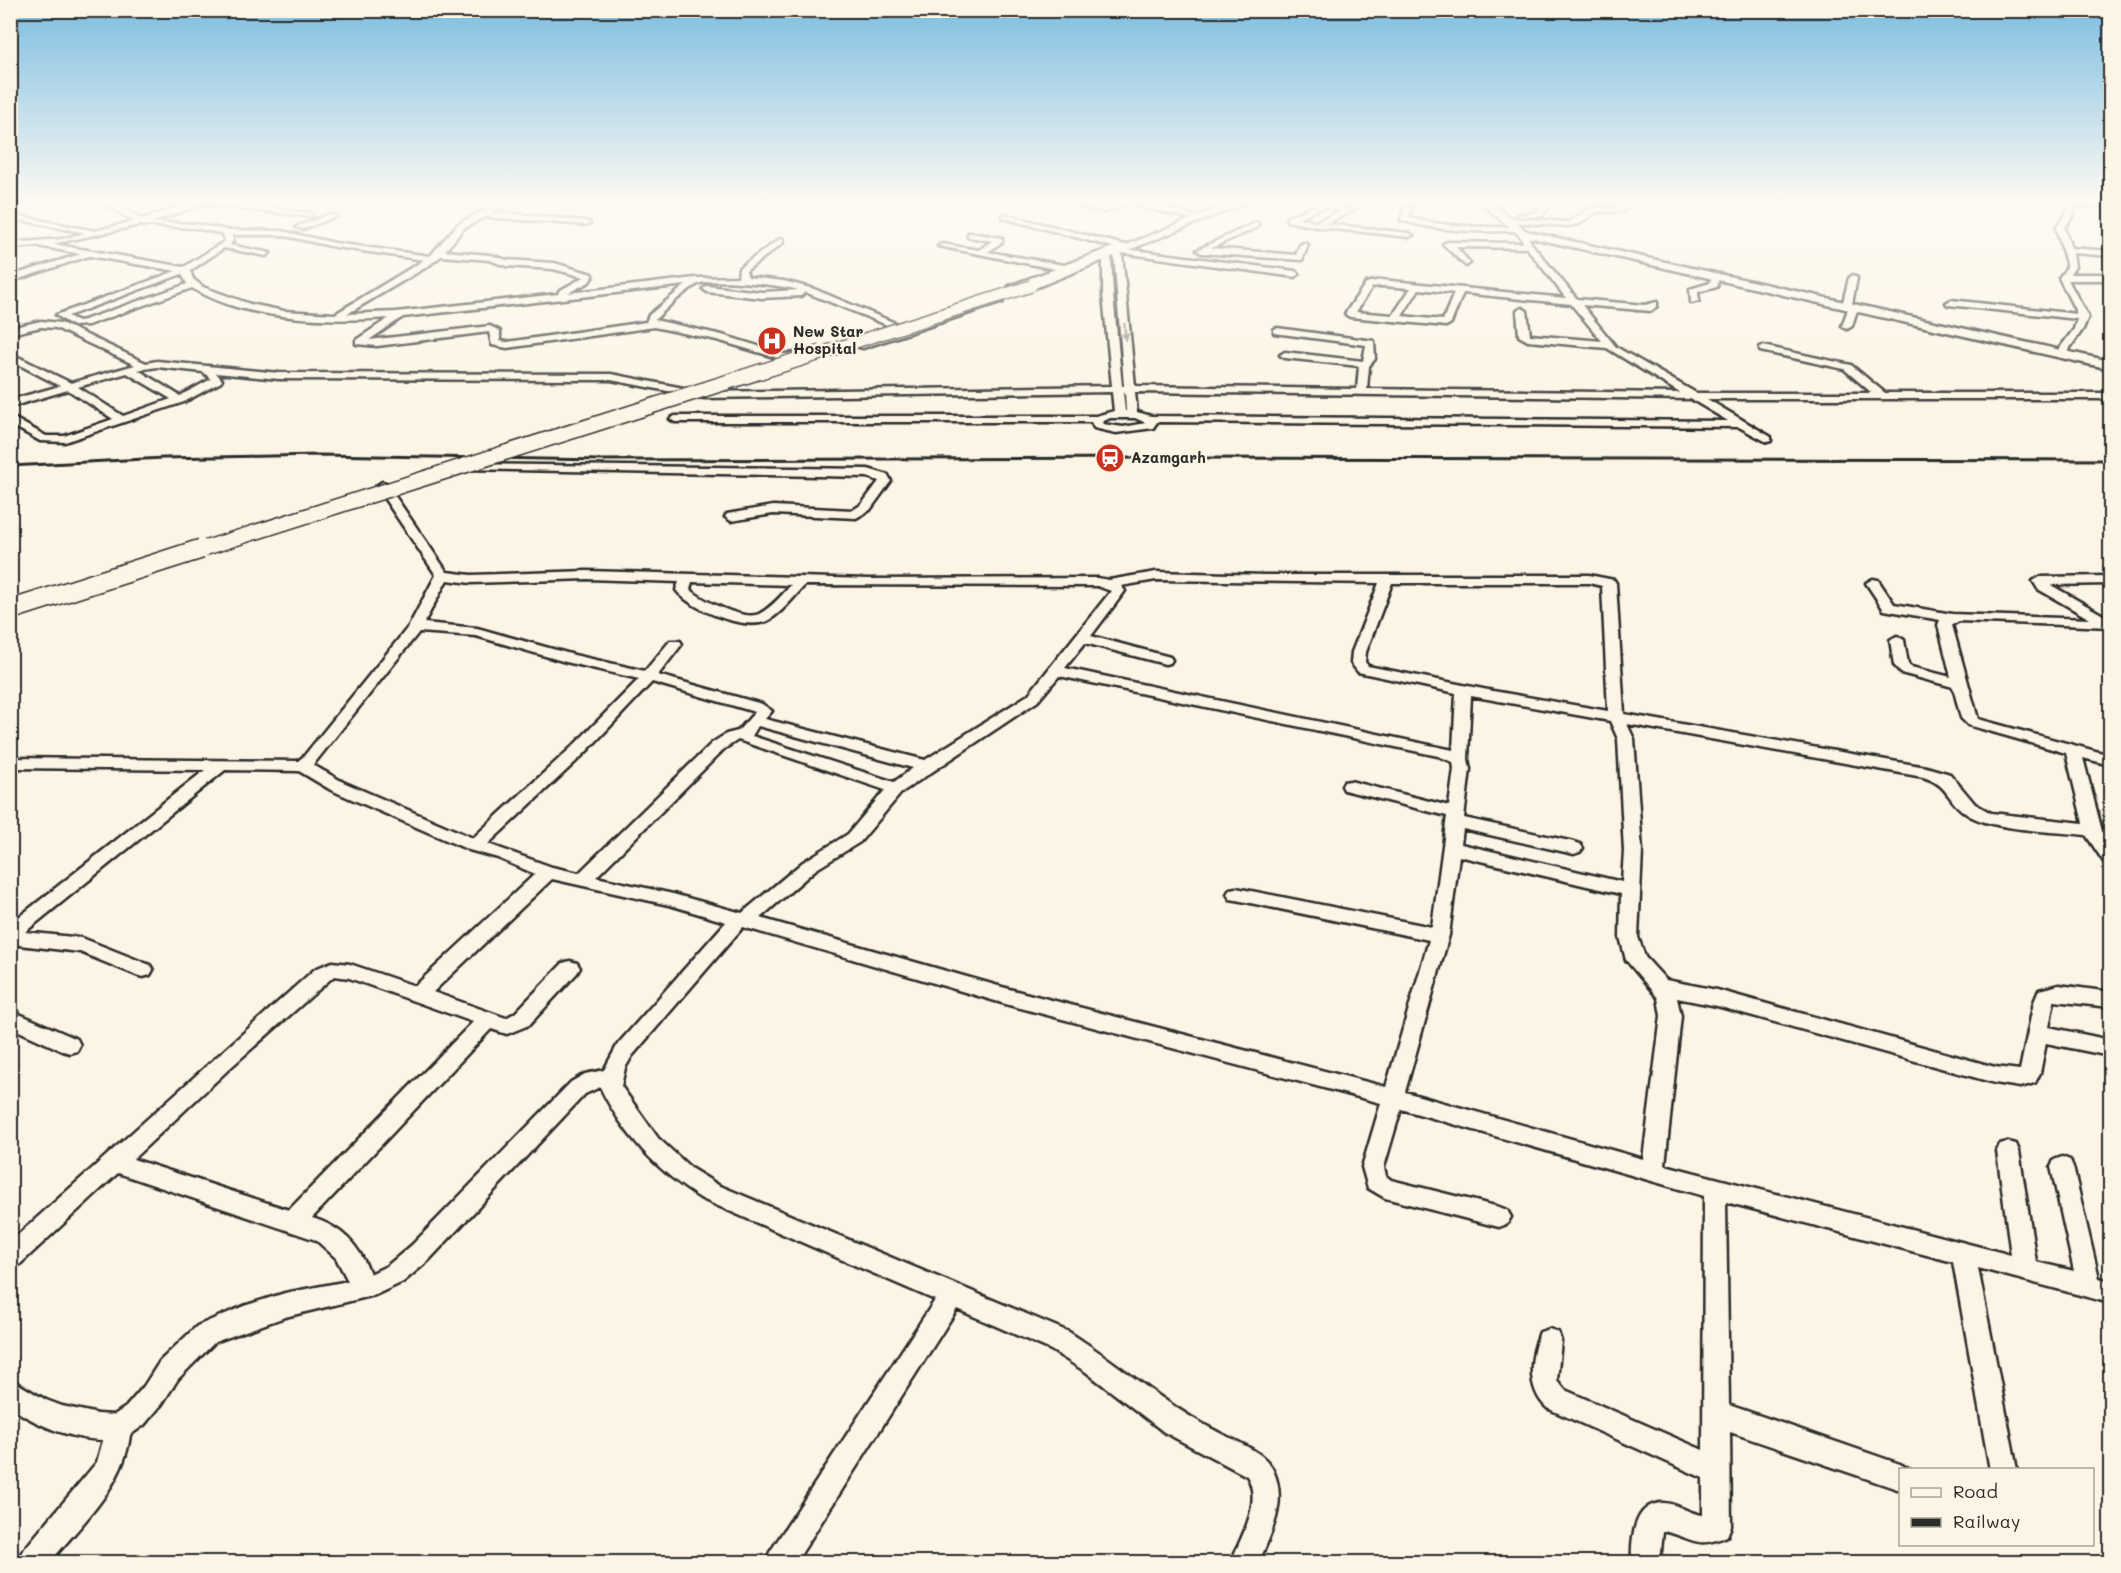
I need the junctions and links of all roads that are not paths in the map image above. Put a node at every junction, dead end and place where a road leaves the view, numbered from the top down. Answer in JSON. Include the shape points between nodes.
{"nodes":[{"id":1,"x":24,"y":274,"type":"edge"},
{"id":2,"x":174,"y":274,"type":"edge"},
{"id":3,"x":188,"y":274,"type":"edge"},
{"id":4,"x":405,"y":274,"type":"edge"},
{"id":5,"x":583,"y":274,"type":"edge"},
{"id":6,"x":741,"y":274,"type":"edge"},
{"id":7,"x":1050,"y":274,"type":"edge"},
{"id":8,"x":1061,"y":274,"type":"edge"},
{"id":9,"x":1071,"y":274,"type":"edge"},
{"id":10,"x":1118,"y":274,"type":"edge"},
{"id":11,"x":1552,"y":274,"type":"edge"},
{"id":12,"x":1704,"y":274,"type":"edge"},
{"id":13,"x":2065,"y":274,"type":"edge"},
{"id":14,"x":1715,"y":277,"type":"junction"},
{"id":15,"x":2063,"y":277,"type":"junction"},
{"id":16,"x":2110,"y":277,"type":"edge"},
{"id":17,"x":1853,"y":278,"type":"dead end"},
{"id":18,"x":10,"y":279,"type":"edge"},
{"id":19,"x":745,"y":280,"type":"junction"},
{"id":20,"x":692,"y":284,"type":"junction"},
{"id":21,"x":192,"y":285,"type":"junction"},
{"id":22,"x":1416,"y":287,"type":"junction"},
{"id":23,"x":1564,"y":290,"type":"junction"},
{"id":24,"x":1459,"y":291,"type":"junction"},
{"id":25,"x":811,"y":293,"type":"junction"},
{"id":26,"x":1623,"y":296,"type":"dead end"},
{"id":27,"x":554,"y":297,"type":"junction"},
{"id":28,"x":1573,"y":301,"type":"junction"},
{"id":29,"x":1694,"y":301,"type":"dead end"},
{"id":30,"x":1951,"y":303,"type":"dead end"},
{"id":31,"x":1654,"y":304,"type":"dead end"},
{"id":32,"x":1850,"y":307,"type":"junction"},
{"id":33,"x":1522,"y":311,"type":"dead end"},
{"id":34,"x":403,"y":313,"type":"junction"},
{"id":35,"x":337,"y":317,"type":"junction"},
{"id":36,"x":2083,"y":317,"type":"junction"},
{"id":37,"x":1395,"y":320,"type":"junction"},
{"id":38,"x":654,"y":324,"type":"junction"},
{"id":39,"x":894,"y":325,"type":"junction"},
{"id":40,"x":1847,"y":326,"type":"dead end"},
{"id":41,"x":10,"y":331,"type":"edge"},
{"id":42,"x":1277,"y":331,"type":"dead end"},
{"id":43,"x":1609,"y":345,"type":"junction"},
{"id":44,"x":1763,"y":349,"type":"dead end"},
{"id":45,"x":2061,"y":353,"type":"junction"},
{"id":46,"x":1285,"y":355,"type":"dead end"},
{"id":47,"x":10,"y":356,"type":"edge"},
{"id":48,"x":1365,"y":364,"type":"junction"},
{"id":49,"x":143,"y":365,"type":"junction"},
{"id":50,"x":2110,"y":365,"type":"edge"},
{"id":51,"x":128,"y":369,"type":"junction"},
{"id":52,"x":206,"y":369,"type":"junction"},
{"id":53,"x":69,"y":386,"type":"junction"},
{"id":54,"x":1122,"y":389,"type":"junction"},
{"id":55,"x":1362,"y":392,"type":"junction"},
{"id":56,"x":704,"y":395,"type":"junction"},
{"id":57,"x":1695,"y":396,"type":"junction"},
{"id":58,"x":1882,"y":396,"type":"junction"},
{"id":59,"x":2110,"y":396,"type":"edge"},
{"id":60,"x":180,"y":400,"type":"junction"},
{"id":61,"x":10,"y":404,"type":"edge"},
{"id":62,"x":1120,"y":415,"type":"junction"},
{"id":63,"x":1132,"y":415,"type":"junction"},
{"id":64,"x":10,"y":419,"type":"edge"},
{"id":65,"x":675,"y":419,"type":"dead end"},
{"id":66,"x":1098,"y":419,"type":"junction"},
{"id":67,"x":122,"y":420,"type":"junction"},
{"id":68,"x":1151,"y":420,"type":"junction"},
{"id":69,"x":1742,"y":424,"type":"junction"},
{"id":70,"x":1767,"y":439,"type":"dead end"},
{"id":71,"x":382,"y":486,"type":"junction"},
{"id":72,"x":731,"y":517,"type":"dead end"},
{"id":73,"x":443,"y":575,"type":"junction"},
{"id":74,"x":686,"y":579,"type":"junction"},
{"id":75,"x":1387,"y":579,"type":"junction"},
{"id":76,"x":2110,"y":580,"type":"edge"},
{"id":77,"x":801,"y":582,"type":"junction"},
{"id":78,"x":1873,"y":583,"type":"dead end"},
{"id":79,"x":1110,"y":584,"type":"junction"},
{"id":80,"x":10,"y":603,"type":"edge"},
{"id":81,"x":10,"y":610,"type":"edge"},
{"id":82,"x":1951,"y":618,"type":"junction"},
{"id":83,"x":2109,"y":625,"type":"edge"},
{"id":84,"x":414,"y":627,"type":"junction"},
{"id":85,"x":1083,"y":638,"type":"junction"},
{"id":86,"x":1897,"y":640,"type":"dead end"},
{"id":87,"x":675,"y":644,"type":"dead end"},
{"id":88,"x":1165,"y":660,"type":"dead end"},
{"id":89,"x":1056,"y":672,"type":"junction"},
{"id":90,"x":650,"y":677,"type":"junction"},
{"id":91,"x":1960,"y":684,"type":"junction"},
{"id":92,"x":1464,"y":690,"type":"junction"},
{"id":93,"x":1616,"y":717,"type":"junction"},
{"id":94,"x":756,"y":721,"type":"junction"},
{"id":95,"x":744,"y":734,"type":"junction"},
{"id":96,"x":2073,"y":750,"type":"junction"},
{"id":97,"x":1460,"y":759,"type":"junction"},
{"id":98,"x":2110,"y":760,"type":"edge"},
{"id":99,"x":13,"y":765,"type":"edge"},
{"id":100,"x":220,"y":766,"type":"junction"},
{"id":101,"x":302,"y":766,"type":"junction"},
{"id":102,"x":927,"y":766,"type":"junction"},
{"id":103,"x":1350,"y":786,"type":"dead end"},
{"id":104,"x":896,"y":788,"type":"junction"},
{"id":105,"x":1455,"y":818,"type":"junction"},
{"id":106,"x":2093,"y":830,"type":"junction"},
{"id":107,"x":475,"y":846,"type":"junction"},
{"id":108,"x":1451,"y":848,"type":"junction"},
{"id":109,"x":1574,"y":848,"type":"dead end"},
{"id":110,"x":2110,"y":858,"type":"edge"},
{"id":111,"x":548,"y":873,"type":"junction"},
{"id":112,"x":582,"y":880,"type":"junction"},
{"id":113,"x":1630,"y":890,"type":"junction"},
{"id":114,"x":1236,"y":894,"type":"dead end"},
{"id":115,"x":742,"y":920,"type":"junction"},
{"id":116,"x":1440,"y":935,"type":"junction"},
{"id":117,"x":570,"y":968,"type":"dead end"},
{"id":118,"x":143,"y":970,"type":"dead end"},
{"id":119,"x":1661,"y":987,"type":"junction"},
{"id":120,"x":418,"y":995,"type":"junction"},
{"id":121,"x":2110,"y":999,"type":"edge"},
{"id":122,"x":488,"y":1020,"type":"junction"},
{"id":123,"x":13,"y":1022,"type":"edge"},
{"id":124,"x":2037,"y":1033,"type":"junction"},
{"id":125,"x":70,"y":1045,"type":"dead end"},
{"id":126,"x":2110,"y":1048,"type":"edge"},
{"id":127,"x":611,"y":1077,"type":"junction"},
{"id":128,"x":1394,"y":1098,"type":"junction"},
{"id":129,"x":2008,"y":1151,"type":"dead end"},
{"id":130,"x":114,"y":1162,"type":"junction"},
{"id":131,"x":2062,"y":1167,"type":"dead end"},
{"id":132,"x":1653,"y":1172,"type":"junction"},
{"id":133,"x":1715,"y":1189,"type":"junction"},
{"id":134,"x":1499,"y":1217,"type":"dead end"},
{"id":135,"x":294,"y":1221,"type":"junction"},
{"id":136,"x":1963,"y":1253,"type":"junction"},
{"id":137,"x":10,"y":1258,"type":"edge"},
{"id":138,"x":2025,"y":1270,"type":"junction"},
{"id":139,"x":362,"y":1288,"type":"junction"},
{"id":140,"x":2100,"y":1289,"type":"edge"},
{"id":141,"x":952,"y":1295,"type":"junction"},
{"id":142,"x":1549,"y":1341,"type":"dead end"},
{"id":143,"x":10,"y":1392,"type":"edge"},
{"id":144,"x":1716,"y":1414,"type":"junction"},
{"id":145,"x":118,"y":1428,"type":"junction"},
{"id":146,"x":2004,"y":1468,"type":"edge"},
{"id":147,"x":1717,"y":1470,"type":"junction"},
{"id":148,"x":1899,"y":1477,"type":"edge"},
{"id":149,"x":32,"y":1563,"type":"edge"},
{"id":150,"x":780,"y":1563,"type":"edge"},
{"id":151,"x":1245,"y":1563,"type":"edge"},
{"id":152,"x":1646,"y":1563,"type":"edge"}],
"edges":[{"from":1,"to":18,"type":"street"},
{"from":2,"to":21,"type":"street","via":[[62,315],[76,324],[85,323]]},
{"from":3,"to":21,"type":"street"},
{"from":4,"to":35,"type":"street"},
{"from":5,"to":27,"type":"street","via":[[589,276],[586,280]]},
{"from":6,"to":19,"type":"street"},
{"from":7,"to":39,"type":"street"},
{"from":8,"to":81,"type":"main road","bridge":true},
{"from":9,"to":56,"type":"street","via":[[954,317]]},
{"from":10,"to":54,"type":"street"},
{"from":11,"to":23,"type":"street"},
{"from":12,"to":14,"type":"main road"},
{"from":13,"to":15,"type":"street"},
{"from":14,"to":29,"type":"street","via":[[1714,285],[1693,291]]},
{"from":14,"to":32,"type":"main road"},
{"from":15,"to":16,"type":"street"},
{"from":15,"to":36,"type":"street"},
{"from":17,"to":32,"type":"street"},
{"from":19,"to":20,"type":"street"},
{"from":19,"to":25,"type":"street","via":[[786,284]]},
{"from":20,"to":25,"type":"street","via":[[762,295]]},
{"from":20,"to":27,"type":"street"},
{"from":20,"to":38,"type":"street","via":[[652,317],[650,321]]},
{"from":21,"to":35,"type":"street","via":[[261,311]]},
{"from":22,"to":24,"type":"street"},
{"from":22,"to":37,"type":"street"},
{"from":22,"to":37,"type":"street","via":[[1371,284],[1350,314]]},
{"from":23,"to":26,"type":"street"},
{"from":23,"to":28,"type":"street"},
{"from":24,"to":28,"type":"street"},
{"from":24,"to":37,"type":"street","via":[[1446,323]]},
{"from":25,"to":39,"type":"street"},
{"from":27,"to":34,"type":"street"},
{"from":28,"to":31,"type":"street","via":[[1646,308]]},
{"from":28,"to":43,"type":"street"},
{"from":30,"to":36,"type":"street"},
{"from":32,"to":40,"type":"street"},
{"from":32,"to":45,"type":"main road"},
{"from":33,"to":43,"type":"street","via":[[1524,336],[1528,338]]},
{"from":34,"to":35,"type":"street"},
{"from":34,"to":38,"type":"street","via":[[359,342],[490,329],[495,331],[495,343],[507,345]]},
{"from":36,"to":45,"type":"street"},
{"from":38,"to":39,"type":"street","via":[[789,358]]},
{"from":41,"to":49,"type":"street","via":[[41,324],[58,325]]},
{"from":42,"to":48,"type":"street","via":[[1370,342],[1371,356]]},
{"from":43,"to":57,"type":"street","via":[[1633,363]]},
{"from":44,"to":58,"type":"street","via":[[1847,367]]},
{"from":45,"to":50,"type":"main road"},
{"from":46,"to":48,"type":"street"},
{"from":47,"to":53,"type":"street"},
{"from":48,"to":55,"type":"street"},
{"from":49,"to":51,"type":"street"},
{"from":49,"to":52,"type":"street","via":[[168,363]]},
{"from":51,"to":53,"type":"street"},
{"from":51,"to":60,"type":"street"},
{"from":52,"to":56,"type":"street","via":[[279,376],[611,377],[644,381],[683,394]]},
{"from":52,"to":60,"type":"street","via":[[217,380]]},
{"from":53,"to":61,"type":"street"},
{"from":53,"to":67,"type":"street"},
{"from":54,"to":55,"type":"street"},
{"from":54,"to":56,"type":"street"},
{"from":54,"to":62,"type":"street"},
{"from":54,"to":63,"type":"street"},
{"from":55,"to":57,"type":"street"},
{"from":57,"to":58,"type":"street"},
{"from":57,"to":69,"type":"street"},
{"from":58,"to":59,"type":"street"},
{"from":60,"to":67,"type":"street"},
{"from":62,"to":63,"type":"street"},
{"from":62,"to":66,"type":"street"},
{"from":63,"to":68,"type":"street"},
{"from":64,"to":67,"type":"street","via":[[44,439],[54,440]]},
{"from":65,"to":66,"type":"street"},
{"from":66,"to":68,"type":"street","via":[[1098,426],[1103,429],[1140,429],[1149,426]]},
{"from":68,"to":69,"type":"street"},
{"from":69,"to":70,"type":"street"},
{"from":71,"to":72,"type":"street","via":[[452,467],[858,473],[875,474],[885,481],[856,514],[773,510]]},
{"from":71,"to":73,"type":"street"},
{"from":71,"to":80,"type":"street"},
{"from":73,"to":74,"type":"street","via":[[471,579],[587,575]]},
{"from":73,"to":84,"type":"street"},
{"from":74,"to":77,"type":"street"},
{"from":74,"to":77,"type":"street","via":[[683,590],[689,598],[754,620],[768,614]]},
{"from":75,"to":79,"type":"street","via":[[1156,576]]},
{"from":75,"to":92,"type":"street","via":[[1358,663],[1363,669]]},
{"from":75,"to":93,"type":"street","via":[[1606,581]]},
{"from":76,"to":83,"type":"street","via":[[2040,581]]},
{"from":77,"to":79,"type":"street"},
{"from":78,"to":82,"type":"street","via":[[1889,607]]},
{"from":79,"to":85,"type":"street","via":[[1117,588],[1117,596]]},
{"from":82,"to":83,"type":"street"},
{"from":82,"to":91,"type":"street","via":[[1945,625]]},
{"from":84,"to":90,"type":"street","via":[[477,632],[571,660]]},
{"from":84,"to":101,"type":"street"},
{"from":85,"to":88,"type":"street"},
{"from":85,"to":89,"type":"street"},
{"from":86,"to":91,"type":"street","via":[[1904,669]]},
{"from":87,"to":90,"type":"street"},
{"from":89,"to":97,"type":"street","via":[[1442,752]]},
{"from":89,"to":102,"type":"street","via":[[1033,698]]},
{"from":90,"to":94,"type":"street","via":[[762,708],[764,711]]},
{"from":90,"to":107,"type":"street"},
{"from":91,"to":96,"type":"street","via":[[1973,722]]},
{"from":92,"to":93,"type":"street"},
{"from":92,"to":97,"type":"street"},
{"from":93,"to":106,"type":"street","via":[[1935,774],[1944,778],[1969,808],[1987,818]]},
{"from":93,"to":113,"type":"street","via":[[1626,739],[1633,851]]},
{"from":94,"to":95,"type":"street"},
{"from":94,"to":102,"type":"street"},
{"from":95,"to":104,"type":"street","via":[[747,740]]},
{"from":95,"to":112,"type":"street","via":[[718,746]]},
{"from":96,"to":98,"type":"street"},
{"from":96,"to":106,"type":"street"},
{"from":97,"to":105,"type":"street"},
{"from":99,"to":100,"type":"street"},
{"from":100,"to":101,"type":"street"},
{"from":100,"to":118,"type":"street","via":[[15,930],[14,935],[19,938],[82,945]]},
{"from":101,"to":107,"type":"street","via":[[338,786]]},
{"from":102,"to":104,"type":"street"},
{"from":103,"to":105,"type":"street"},
{"from":104,"to":115,"type":"street","via":[[854,838],[808,866]]},
{"from":105,"to":108,"type":"street"},
{"from":105,"to":109,"type":"street"},
{"from":106,"to":110,"type":"street"},
{"from":107,"to":111,"type":"street"},
{"from":108,"to":113,"type":"street"},
{"from":108,"to":116,"type":"street"},
{"from":111,"to":112,"type":"street"},
{"from":111,"to":120,"type":"street"},
{"from":112,"to":115,"type":"street"},
{"from":113,"to":119,"type":"street","via":[[1631,949]]},
{"from":114,"to":116,"type":"street"},
{"from":115,"to":127,"type":"street","via":[[625,1050]]},
{"from":115,"to":128,"type":"street","via":[[1009,997]]},
{"from":116,"to":128,"type":"street"},
{"from":117,"to":122,"type":"street","via":[[522,1019],[507,1026]]},
{"from":119,"to":124,"type":"street","via":[[1717,998],[2008,1078],[2027,1077],[2032,1072]]},
{"from":119,"to":132,"type":"street","via":[[1667,995],[1671,1016]]},
{"from":120,"to":122,"type":"street"},
{"from":120,"to":130,"type":"street","via":[[350,971],[332,969],[322,974]]},
{"from":121,"to":124,"type":"street","via":[[2050,993],[2044,998]]},
{"from":122,"to":135,"type":"street"},
{"from":123,"to":125,"type":"street"},
{"from":124,"to":126,"type":"street"},
{"from":127,"to":139,"type":"street","via":[[592,1080],[579,1088],[420,1253],[395,1274]]},
{"from":127,"to":141,"type":"street","via":[[615,1097],[650,1145],[684,1176],[710,1191]]},
{"from":128,"to":132,"type":"street"},
{"from":128,"to":134,"type":"street","via":[[1372,1167],[1376,1181],[1402,1193]]},
{"from":129,"to":138,"type":"street"},
{"from":130,"to":135,"type":"street"},
{"from":130,"to":137,"type":"street"},
{"from":131,"to":140,"type":"street"},
{"from":132,"to":133,"type":"street"},
{"from":133,"to":136,"type":"street"},
{"from":133,"to":144,"type":"street"},
{"from":135,"to":139,"type":"street","via":[[324,1232],[346,1249],[355,1263]]},
{"from":136,"to":138,"type":"street"},
{"from":136,"to":146,"type":"street"},
{"from":138,"to":140,"type":"street"},
{"from":139,"to":145,"type":"street","via":[[243,1317],[206,1334],[169,1370],[135,1416]]},
{"from":141,"to":150,"type":"street"},
{"from":141,"to":151,"type":"street","via":[[1060,1341],[1173,1423],[1256,1467],[1267,1487],[1266,1503]]},
{"from":142,"to":147,"type":"street","via":[[1543,1378],[1547,1392],[1556,1399]]},
{"from":143,"to":145,"type":"street","via":[[39,1411],[62,1419]]},
{"from":144,"to":147,"type":"street"},
{"from":144,"to":148,"type":"street"},
{"from":145,"to":149,"type":"street","via":[[107,1471]]},
{"from":147,"to":152,"type":"street","via":[[1717,1526],[1702,1532],[1668,1517],[1658,1517],[1650,1522],[1647,1533]]}]}
